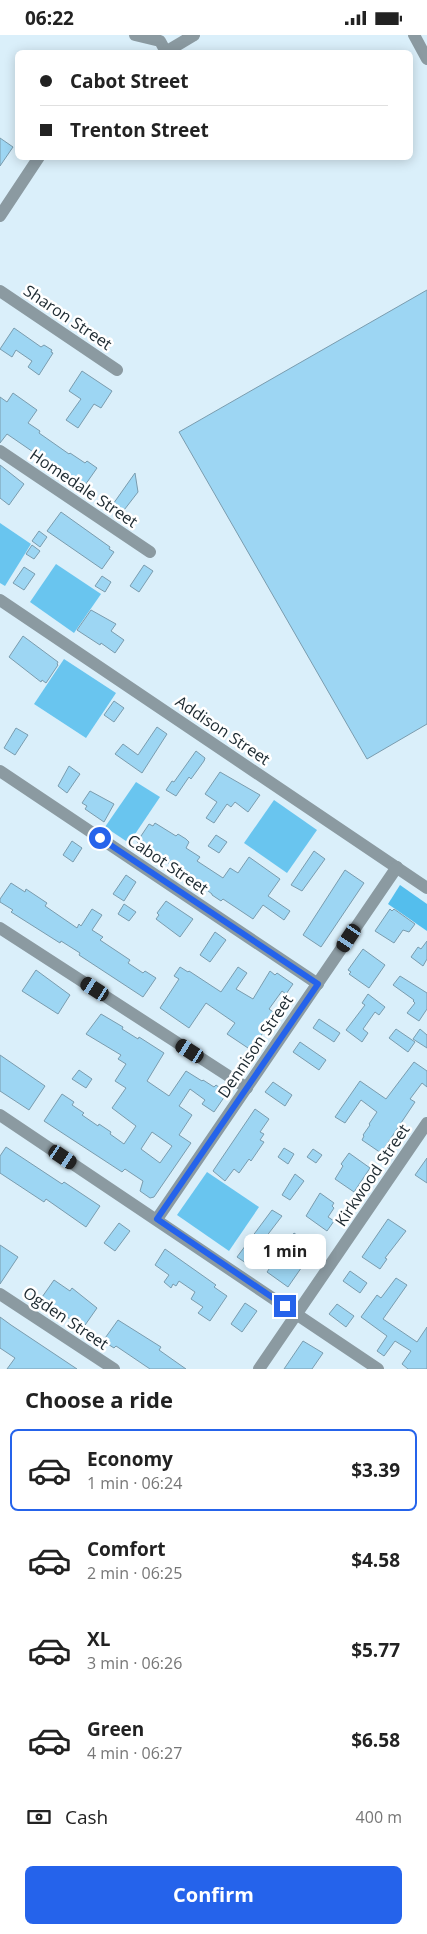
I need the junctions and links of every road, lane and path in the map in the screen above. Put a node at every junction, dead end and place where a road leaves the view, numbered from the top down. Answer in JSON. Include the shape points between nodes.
{"nodes":[{"id":1,"x":135,"y":35,"type":"edge"},
{"id":2,"x":194,"y":35,"type":"edge"},
{"id":3,"x":414,"y":35,"type":"edge"},
{"id":4,"x":164,"y":50,"type":"edge"},
{"id":5,"x":168,"y":50,"type":"edge"},
{"id":6,"x":427,"y":59,"type":"edge"},
{"id":7,"x":37,"y":160,"type":"edge"},
{"id":8,"x":0,"y":216,"type":"edge"},
{"id":9,"x":0,"y":291,"type":"edge"},
{"id":10,"x":117,"y":370,"type":"dead end"},
{"id":11,"x":0,"y":451,"type":"edge"},
{"id":12,"x":150,"y":552,"type":"dead end"},
{"id":13,"x":0,"y":600,"type":"edge"},
{"id":14,"x":0,"y":771,"type":"edge"},
{"id":15,"x":397,"y":867,"type":"junction"},
{"id":16,"x":427,"y":887,"type":"edge"},
{"id":17,"x":0,"y":928,"type":"edge"},
{"id":18,"x":318,"y":984,"type":"junction"},
{"id":19,"x":247,"y":1088,"type":"junction"},
{"id":20,"x":0,"y":1115,"type":"edge"},
{"id":21,"x":427,"y":1123,"type":"edge"},
{"id":22,"x":157,"y":1219,"type":"junction"},
{"id":23,"x":0,"y":1293,"type":"edge"},
{"id":24,"x":297,"y":1314,"type":"junction"},
{"id":25,"x":114,"y":1369,"type":"edge"},
{"id":26,"x":259,"y":1369,"type":"edge"},
{"id":27,"x":378,"y":1369,"type":"edge"}],
"edges":[{"from":1,"to":4,"type":"street","via":[[160,41]]},
{"from":2,"to":5,"type":"street"},
{"from":3,"to":6,"type":"street"},
{"from":7,"to":8,"type":"street"},
{"from":9,"to":10,"type":"street","name":"Sharon Street"},
{"from":11,"to":12,"type":"street","name":"Homedale Street"},
{"from":13,"to":15,"type":"street","name":"Addison Street"},
{"from":14,"to":18,"type":"street","name":"Cabot Street"},
{"from":15,"to":16,"type":"street","name":"Addison Street"},
{"from":15,"to":18,"type":"street","name":"Dennison Street"},
{"from":17,"to":19,"type":"street"},
{"from":18,"to":19,"type":"street","name":"Dennison Street"},
{"from":19,"to":22,"type":"street","name":"Dennison Street"},
{"from":20,"to":22,"type":"street"},
{"from":21,"to":24,"type":"street","name":"Kirkwood Street"},
{"from":22,"to":24,"type":"street"},
{"from":23,"to":25,"type":"street","name":"Ogden Street"},
{"from":24,"to":26,"type":"street","name":"Kirkwood Street"},
{"from":24,"to":27,"type":"street"}]}
